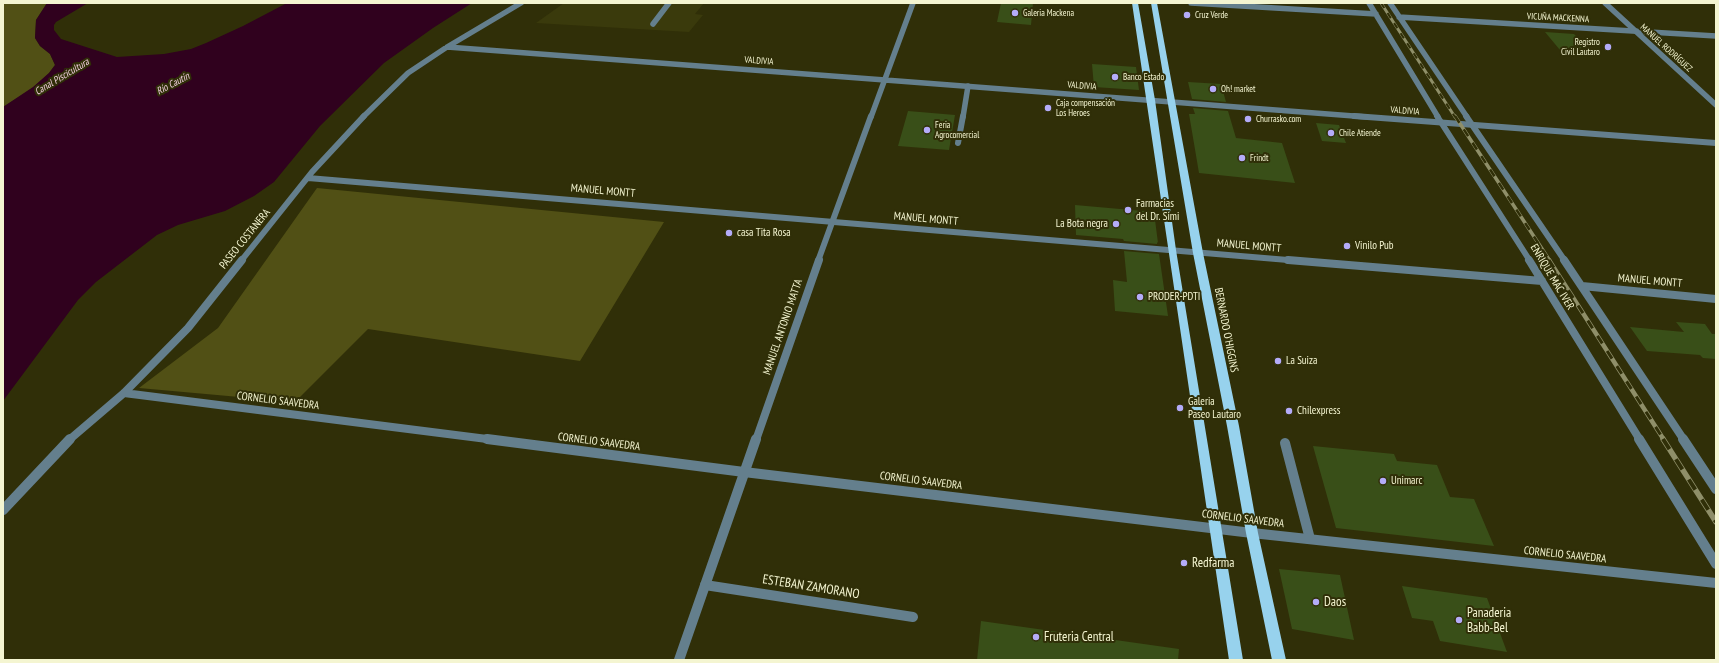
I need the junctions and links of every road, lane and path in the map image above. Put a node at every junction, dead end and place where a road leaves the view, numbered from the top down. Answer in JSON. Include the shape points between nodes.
{"nodes":[{"id":1,"x":521,"y":3,"type":"edge"},
{"id":2,"x":669,"y":3,"type":"edge"},
{"id":3,"x":913,"y":3,"type":"edge"},
{"id":4,"x":1135,"y":3,"type":"edge"},
{"id":5,"x":1154,"y":3,"type":"edge"},
{"id":6,"x":1191,"y":3,"type":"edge"},
{"id":7,"x":1369,"y":3,"type":"edge"},
{"id":8,"x":1390,"y":3,"type":"edge"},
{"id":9,"x":1605,"y":3,"type":"edge"},
{"id":10,"x":1376,"y":14,"type":"junction"},
{"id":11,"x":1399,"y":17,"type":"junction"},
{"id":12,"x":653,"y":24,"type":"dead end"},
{"id":13,"x":1635,"y":31,"type":"junction"},
{"id":14,"x":1716,"y":36,"type":"edge"},
{"id":15,"x":446,"y":46,"type":"junction"},
{"id":16,"x":885,"y":80,"type":"junction"},
{"id":17,"x":968,"y":86,"type":"junction"},
{"id":18,"x":1151,"y":100,"type":"junction"},
{"id":19,"x":1171,"y":102,"type":"junction"},
{"id":20,"x":1716,"y":105,"type":"edge"},
{"id":21,"x":1441,"y":122,"type":"junction"},
{"id":22,"x":1472,"y":125,"type":"junction"},
{"id":23,"x":958,"y":143,"type":"dead end"},
{"id":24,"x":1716,"y":144,"type":"edge"},
{"id":25,"x":308,"y":178,"type":"junction"},
{"id":26,"x":832,"y":222,"type":"junction"},
{"id":27,"x":1172,"y":250,"type":"junction"},
{"id":28,"x":1198,"y":252,"type":"junction"},
{"id":29,"x":1542,"y":282,"type":"junction"},
{"id":30,"x":1582,"y":286,"type":"junction"},
{"id":31,"x":1716,"y":298,"type":"edge"},
{"id":32,"x":124,"y":393,"type":"junction"},
{"id":33,"x":1285,"y":442,"type":"dead end"},
{"id":34,"x":744,"y":472,"type":"junction"},
{"id":35,"x":1716,"y":489,"type":"edge"},
{"id":36,"x":3,"y":510,"type":"edge"},
{"id":37,"x":1216,"y":528,"type":"junction"},
{"id":38,"x":1252,"y":533,"type":"junction"},
{"id":39,"x":1310,"y":540,"type":"junction"},
{"id":40,"x":1716,"y":564,"type":"edge"},
{"id":41,"x":1716,"y":583,"type":"edge"},
{"id":42,"x":705,"y":585,"type":"junction"},
{"id":43,"x":913,"y":617,"type":"dead end"},
{"id":44,"x":679,"y":660,"type":"edge"},
{"id":45,"x":1236,"y":660,"type":"edge"},
{"id":46,"x":1279,"y":660,"type":"edge"}],
"edges":[{"from":1,"to":15,"type":"street","name":"PASEO COSTANERA"},
{"from":2,"to":12,"type":"street"},
{"from":3,"to":16,"type":"street","name":"MANUEL ANTONIO MATTA"},
{"from":4,"to":18,"type":"main road"},
{"from":5,"to":19,"type":"main road","name":"BERNARDO O'HIGGINS"},
{"from":6,"to":10,"type":"street"},
{"from":7,"to":10,"type":"street","name":"ENRIQUE MAC IVER"},
{"from":8,"to":11,"type":"street","name":"ENRIQUE MAC IVER"},
{"from":9,"to":13,"type":"street","name":"MANUEL RODRÍGUEZ"},
{"from":10,"to":21,"type":"street","name":"ENRIQUE MAC IVER"},
{"from":11,"to":13,"type":"street","name":"VICUÑA MACKENNA"},
{"from":11,"to":22,"type":"street","name":"ENRIQUE MAC IVER"},
{"from":13,"to":14,"type":"street","name":"VICUÑA MACKENNA"},
{"from":13,"to":20,"type":"street","name":"MANUEL RODRÍGUEZ"},
{"from":15,"to":16,"type":"street","name":"VALDIVIA"},
{"from":15,"to":25,"type":"street","name":"PASEO COSTANERA","via":[[408,73],[370,109]]},
{"from":16,"to":17,"type":"street","name":"VALDIVIA"},
{"from":16,"to":26,"type":"street","name":"MANUEL ANTONIO MATTA"},
{"from":17,"to":18,"type":"street","name":"VALDIVIA"},
{"from":17,"to":23,"type":"street"},
{"from":18,"to":19,"type":"street","name":"VALDIVIA"},
{"from":18,"to":27,"type":"main road"},
{"from":19,"to":21,"type":"street","name":"VALDIVIA"},
{"from":19,"to":28,"type":"main road","name":"BERNARDO O'HIGGINS"},
{"from":21,"to":22,"type":"street","name":"VALDIVIA"},
{"from":21,"to":29,"type":"street","name":"ENRIQUE MAC IVER"},
{"from":22,"to":24,"type":"street","name":"VALDIVIA"},
{"from":22,"to":30,"type":"street","name":"ENRIQUE MAC IVER"},
{"from":25,"to":26,"type":"street","name":"MANUEL MONTT"},
{"from":25,"to":32,"type":"street","name":"PASEO COSTANERA","via":[[188,328]]},
{"from":26,"to":27,"type":"street","name":"MANUEL MONTT"},
{"from":26,"to":34,"type":"street","name":"MANUEL ANTONIO MATTA"},
{"from":27,"to":28,"type":"street","name":"MANUEL MONTT"},
{"from":27,"to":37,"type":"main road"},
{"from":28,"to":29,"type":"street","name":"MANUEL MONTT"},
{"from":28,"to":38,"type":"main road","name":"BERNARDO O'HIGGINS"},
{"from":29,"to":40,"type":"street","name":"ENRIQUE MAC IVER"},
{"from":30,"to":31,"type":"street","name":"MANUEL MONTT"},
{"from":30,"to":35,"type":"street","name":"ENRIQUE MAC IVER"},
{"from":32,"to":34,"type":"street","name":"CORNELIO SAAVEDRA"},
{"from":32,"to":36,"type":"street","name":"PASEO COSTANERA","via":[[72,437]]},
{"from":33,"to":39,"type":"street"},
{"from":34,"to":37,"type":"street","name":"CORNELIO SAAVEDRA"},
{"from":34,"to":42,"type":"street","name":"MANUEL ANTONIO MATTA"},
{"from":37,"to":38,"type":"street","name":"CORNELIO SAAVEDRA"},
{"from":37,"to":45,"type":"main road"},
{"from":38,"to":39,"type":"street","name":"CORNELIO SAAVEDRA"},
{"from":38,"to":46,"type":"main road","name":"BERNARDO O'HIGGINS"},
{"from":39,"to":41,"type":"street","name":"CORNELIO SAAVEDRA"},
{"from":42,"to":43,"type":"street","name":"ESTEBAN ZAMORANO"},
{"from":42,"to":44,"type":"street","name":"MANUEL ANTONIO MATTA"}]}
